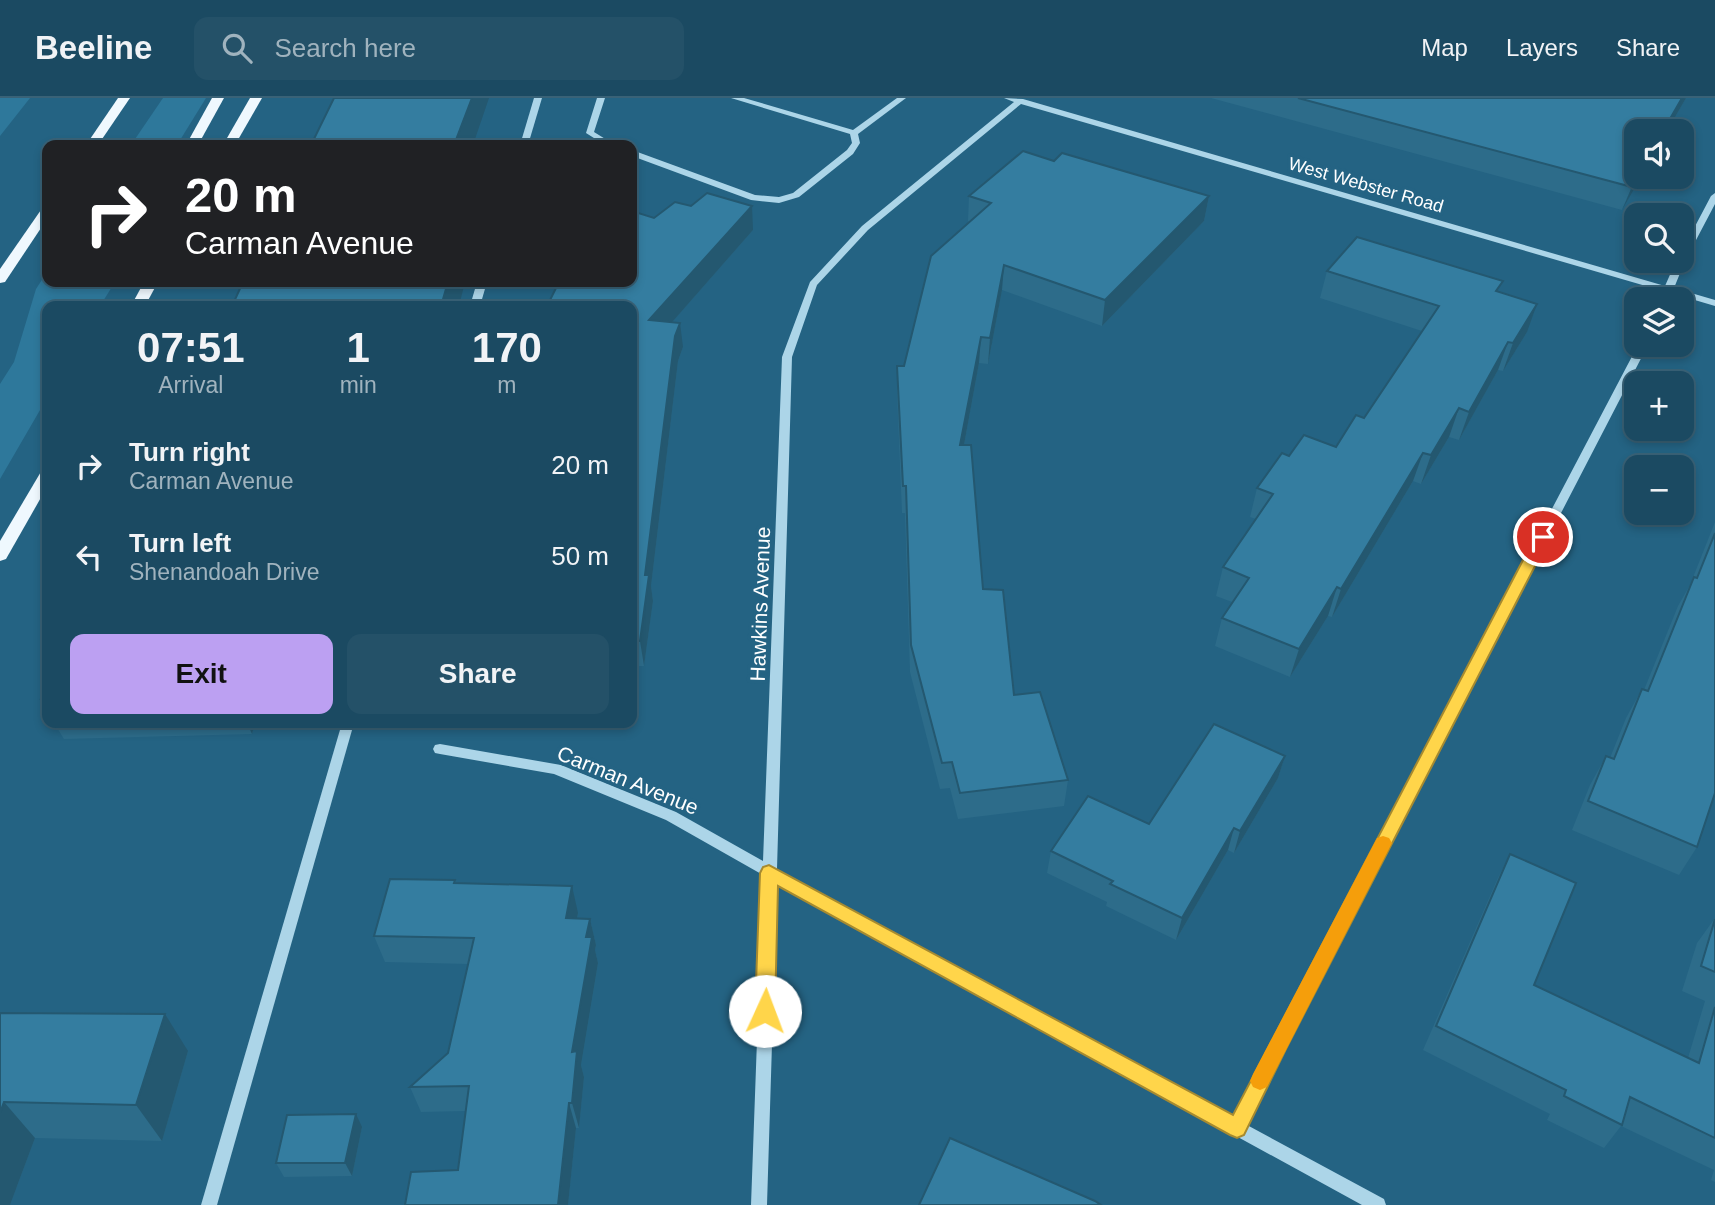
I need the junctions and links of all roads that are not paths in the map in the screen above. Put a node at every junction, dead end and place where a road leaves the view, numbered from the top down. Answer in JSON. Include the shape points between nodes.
{"nodes":[{"id":1,"x":124,"y":98,"type":"edge"},
{"id":2,"x":218,"y":98,"type":"edge"},
{"id":3,"x":256,"y":98,"type":"edge"},
{"id":4,"x":538,"y":98,"type":"edge"},
{"id":5,"x":601,"y":98,"type":"edge"},
{"id":6,"x":735,"y":98,"type":"edge"},
{"id":7,"x":902,"y":98,"type":"edge"},
{"id":8,"x":1014,"y":100,"type":"edge"},
{"id":9,"x":854,"y":133,"type":"junction"},
{"id":10,"x":95,"y":140,"type":"edge"},
{"id":11,"x":195,"y":140,"type":"edge"},
{"id":12,"x":232,"y":140,"type":"edge"},
{"id":13,"x":525,"y":140,"type":"edge"},
{"id":14,"x":603,"y":140,"type":"edge"},
{"id":15,"x":637,"y":155,"type":"edge"},
{"id":16,"x":1715,"y":195,"type":"edge"},
{"id":17,"x":42,"y":217,"type":"edge"},
{"id":18,"x":1694,"y":235,"type":"edge"},
{"id":19,"x":0,"y":279,"type":"edge"},
{"id":20,"x":1642,"y":287,"type":"edge"},
{"id":21,"x":1694,"y":299,"type":"edge"},
{"id":22,"x":1715,"y":303,"type":"edge"},
{"id":23,"x":1637,"y":357,"type":"edge"},
{"id":24,"x":42,"y":483,"type":"edge"},
{"id":25,"x":0,"y":555,"type":"edge"},
{"id":26,"x":347,"y":728,"type":"edge"},
{"id":27,"x":440,"y":749,"type":"dead end"},
{"id":28,"x":769,"y":873,"type":"junction"},
{"id":29,"x":1237,"y":1128,"type":"junction"},
{"id":30,"x":209,"y":1205,"type":"edge"},
{"id":31,"x":759,"y":1205,"type":"edge"},
{"id":32,"x":1378,"y":1205,"type":"edge"}],
"edges":[{"from":1,"to":10,"type":"main road"},
{"from":2,"to":11,"type":"main road"},
{"from":3,"to":12,"type":"main road"},
{"from":4,"to":13,"type":"street"},
{"from":5,"to":14,"type":"street","via":[[590,132]]},
{"from":6,"to":9,"type":"street"},
{"from":7,"to":9,"type":"street"},
{"from":8,"to":20,"type":"street","name":"West Webster Road"},
{"from":8,"to":28,"type":"street","name":"Hawkins Avenue","via":[[865,228],[813,284],[787,357]]},
{"from":9,"to":15,"type":"street","via":[[856,143],[850,152],[796,195],[779,200],[754,198]]},
{"from":16,"to":18,"type":"street"},
{"from":17,"to":19,"type":"main road"},
{"from":21,"to":22,"type":"street","name":"West Webster Road"},
{"from":23,"to":29,"type":"street"},
{"from":24,"to":25,"type":"main road"},
{"from":26,"to":30,"type":"street"},
{"from":27,"to":28,"type":"street","name":"Carman Avenue","via":[[556,769],[671,816]]},
{"from":28,"to":29,"type":"street","name":"Carman Avenue"},
{"from":28,"to":31,"type":"street","name":"Hawkins Avenue"},
{"from":29,"to":32,"type":"street","name":"Carman Avenue"}]}
